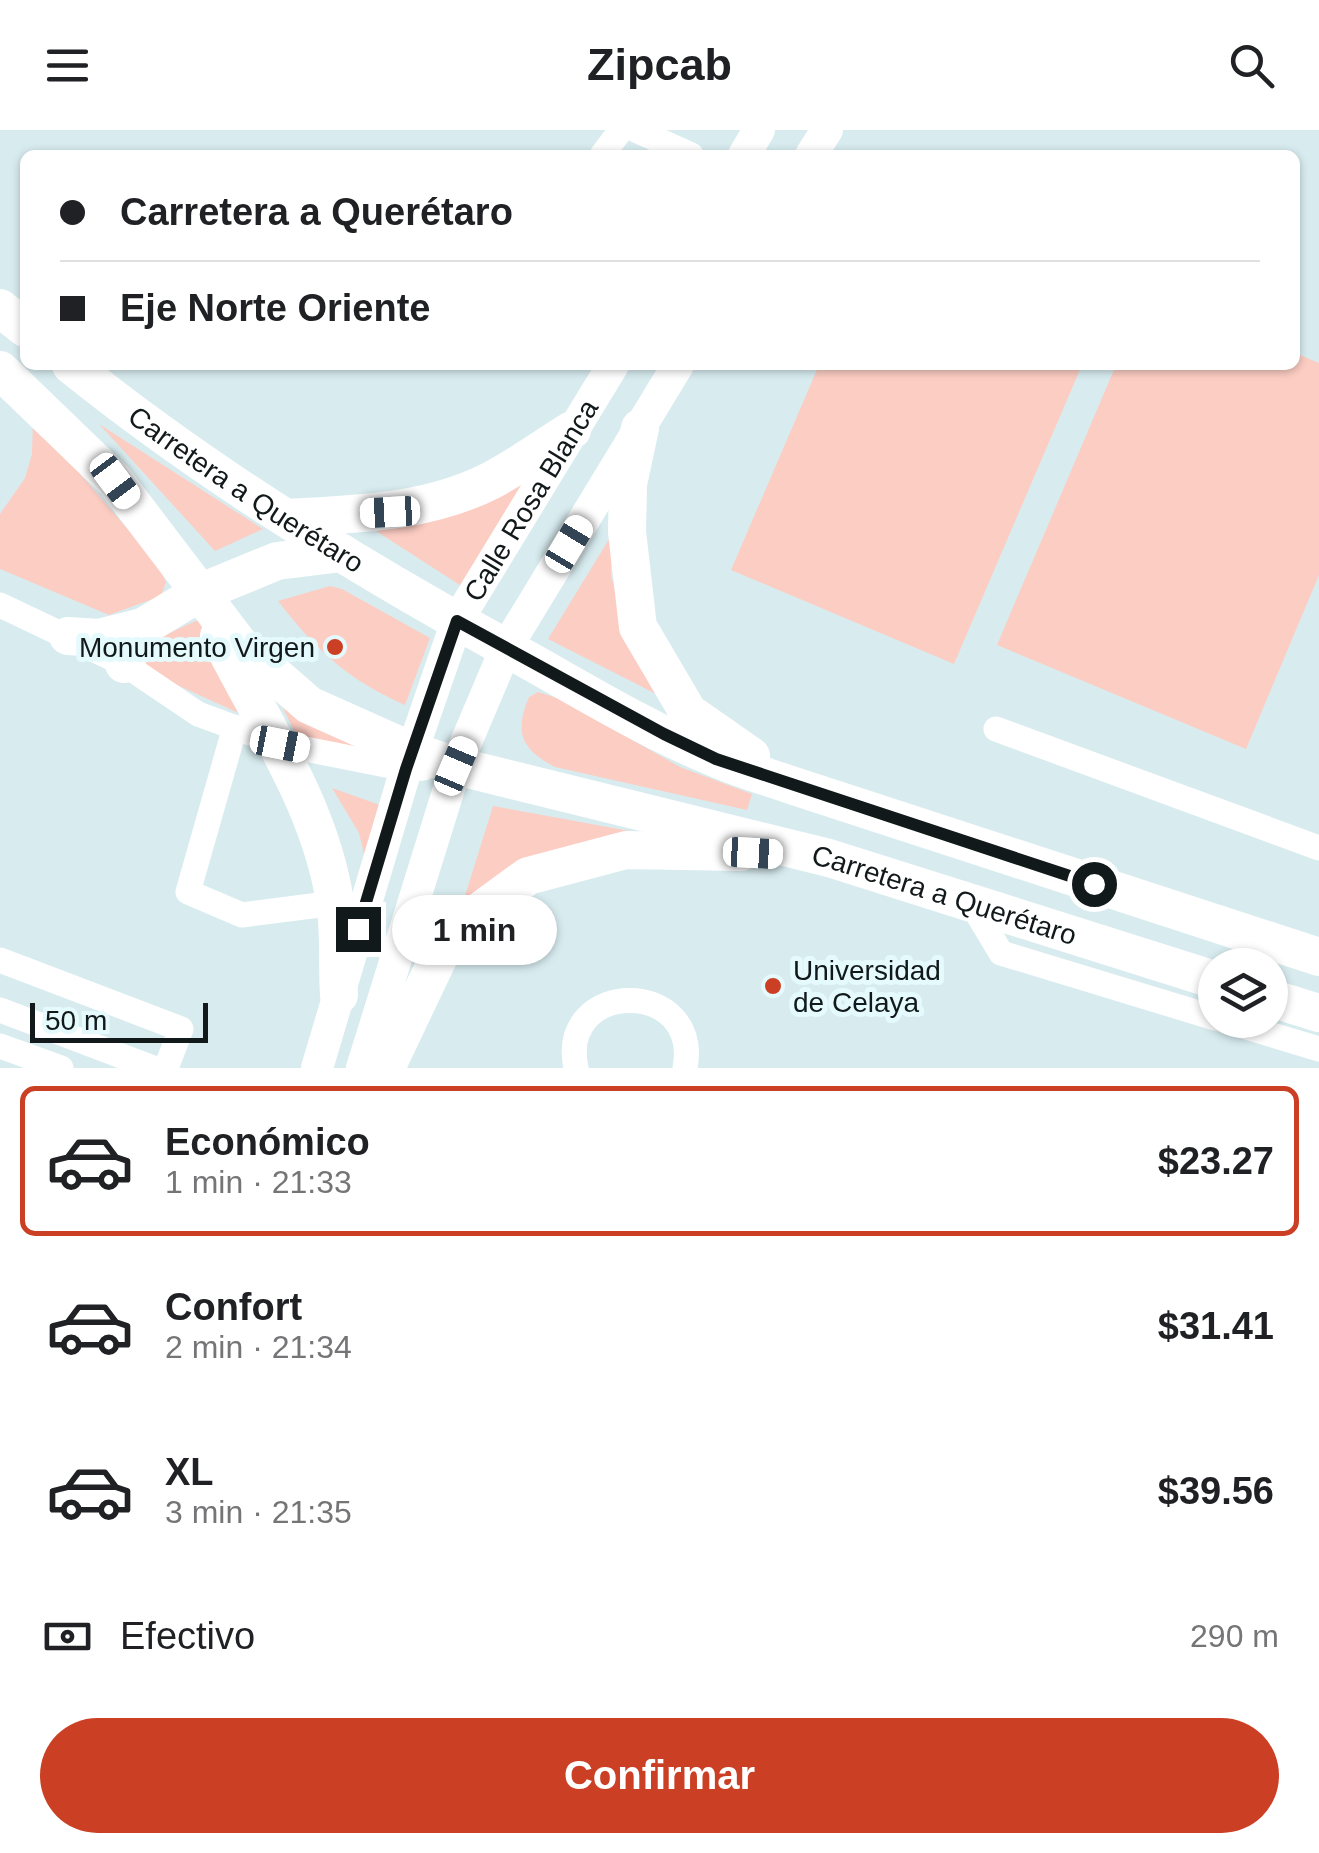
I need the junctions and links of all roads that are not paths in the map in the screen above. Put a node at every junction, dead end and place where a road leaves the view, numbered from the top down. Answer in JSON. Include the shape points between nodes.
{"nodes":[{"id":1,"x":636,"y":130,"type":"edge"},
{"id":2,"x":680,"y":150,"type":"edge"},
{"id":3,"x":0,"y":308,"type":"edge"},
{"id":4,"x":20,"y":324,"type":"edge"},
{"id":5,"x":0,"y":370,"type":"edge"},
{"id":6,"x":77,"y":370,"type":"edge"},
{"id":7,"x":609,"y":370,"type":"edge"},
{"id":8,"x":675,"y":370,"type":"edge"},
{"id":9,"x":640,"y":428,"type":"junction"},
{"id":10,"x":572,"y":430,"type":"junction"},
{"id":11,"x":286,"y":518,"type":"junction"},
{"id":12,"x":342,"y":553,"type":"junction"},
{"id":13,"x":199,"y":593,"type":"junction"},
{"id":14,"x":0,"y":605,"type":"edge"},
{"id":15,"x":457,"y":621,"type":"junction"},
{"id":16,"x":143,"y":627,"type":"junction"},
{"id":17,"x":68,"y":636,"type":"junction"},
{"id":18,"x":506,"y":648,"type":"junction"},
{"id":19,"x":124,"y":664,"type":"junction"},
{"id":20,"x":235,"y":727,"type":"junction"},
{"id":21,"x":996,"y":729,"type":"dead end"},
{"id":22,"x":280,"y":744,"type":"junction"},
{"id":23,"x":409,"y":760,"type":"junction"},
{"id":24,"x":456,"y":766,"type":"junction"},
{"id":25,"x":794,"y":786,"type":"junction"},
{"id":26,"x":1319,"y":848,"type":"edge"},
{"id":27,"x":829,"y":858,"type":"junction"},
{"id":28,"x":335,"y":903,"type":"junction"},
{"id":29,"x":972,"y":903,"type":"junction"},
{"id":30,"x":1319,"y":957,"type":"edge"},
{"id":31,"x":0,"y":960,"type":"edge"},
{"id":32,"x":1198,"y":975,"type":"edge"},
{"id":33,"x":338,"y":994,"type":"junction"},
{"id":34,"x":1288,"y":1004,"type":"edge"},
{"id":35,"x":0,"y":1010,"type":"edge"},
{"id":36,"x":1198,"y":1013,"type":"edge"},
{"id":37,"x":1319,"y":1013,"type":"edge"},
{"id":38,"x":1283,"y":1038,"type":"edge"},
{"id":39,"x":0,"y":1046,"type":"edge"},
{"id":40,"x":1319,"y":1049,"type":"edge"},
{"id":41,"x":61,"y":1068,"type":"edge"},
{"id":42,"x":153,"y":1068,"type":"edge"},
{"id":43,"x":166,"y":1068,"type":"edge"},
{"id":44,"x":317,"y":1068,"type":"edge"},
{"id":45,"x":362,"y":1068,"type":"edge"},
{"id":46,"x":386,"y":1068,"type":"edge"},
{"id":47,"x":576,"y":1068,"type":"edge"},
{"id":48,"x":685,"y":1068,"type":"edge"}],
"edges":[{"from":1,"to":2,"type":"street"},
{"from":3,"to":4,"type":"highway"},
{"from":5,"to":13,"type":"highway","name":"Carretera a Querétaro","via":[[115,481]]},
{"from":6,"to":11,"type":"highway","name":"Carretera a Querétaro"},
{"from":7,"to":10,"type":"main road","name":"Calle Rosa Blanca"},
{"from":8,"to":9,"type":"main road","name":"Calle Rosa Blanca"},
{"from":9,"to":18,"type":"main road","name":"Calle Rosa Blanca"},
{"from":9,"to":25,"type":"highway","via":[[626,532],[638,627],[688,712]]},
{"from":10,"to":11,"type":"highway","via":[[493,480],[446,499],[390,512]]},
{"from":10,"to":15,"type":"main road","name":"Calle Rosa Blanca"},
{"from":11,"to":12,"type":"highway","name":"Carretera a Querétaro"},
{"from":12,"to":13,"type":"highway","via":[[277,561]]},
{"from":12,"to":15,"type":"highway","name":"Carretera a Querétaro"},
{"from":13,"to":16,"type":"highway"},
{"from":13,"to":22,"type":"highway"},
{"from":13,"to":23,"type":"highway","name":"Carretera a Querétaro","via":[[240,644],[309,705]]},
{"from":14,"to":17,"type":"street"},
{"from":15,"to":18,"type":"highway","name":"Carretera a Querétaro"},
{"from":15,"to":23,"type":"main road","name":"Calle Rosa Blanca"},
{"from":16,"to":17,"type":"highway","via":[[99,638]]},
{"from":16,"to":19,"type":"highway"},
{"from":17,"to":19,"type":"street"},
{"from":18,"to":24,"type":"main road","name":"Calle Rosa Blanca"},
{"from":18,"to":25,"type":"highway","name":"Carretera a Querétaro","via":[[716,759]]},
{"from":19,"to":20,"type":"street","via":[[198,714]]},
{"from":20,"to":22,"type":"street"},
{"from":20,"to":28,"type":"street","via":[[188,892],[242,916]]},
{"from":21,"to":26,"type":"street"},
{"from":22,"to":23,"type":"street"},
{"from":22,"to":28,"type":"highway","via":[[316,828]]},
{"from":23,"to":24,"type":"highway","name":"Carretera a Querétaro"},
{"from":23,"to":33,"type":"main road","name":"Calle Rosa Blanca"},
{"from":24,"to":27,"type":"highway","name":"Carretera a Querétaro"},
{"from":24,"to":45,"type":"main road","name":"Calle Rosa Blanca"},
{"from":25,"to":30,"type":"highway","name":"Carretera a Querétaro"},
{"from":27,"to":29,"type":"highway","name":"Carretera a Querétaro"},
{"from":27,"to":46,"type":"highway","via":[[626,850],[528,876],[450,933]]},
{"from":28,"to":33,"type":"highway"},
{"from":29,"to":32,"type":"highway","name":"Carretera a Querétaro"},
{"from":29,"to":36,"type":"street","via":[[1001,953]]},
{"from":31,"to":43,"type":"street","via":[[181,1029]]},
{"from":33,"to":44,"type":"main road","name":"Calle Rosa Blanca"},
{"from":34,"to":37,"type":"highway"},
{"from":35,"to":42,"type":"street"},
{"from":38,"to":40,"type":"street"},
{"from":39,"to":41,"type":"street"},
{"from":47,"to":48,"type":"street","via":[[576,1038],[584,1022],[613,1001],[632,998],[651,1002],[679,1027]]}]}
